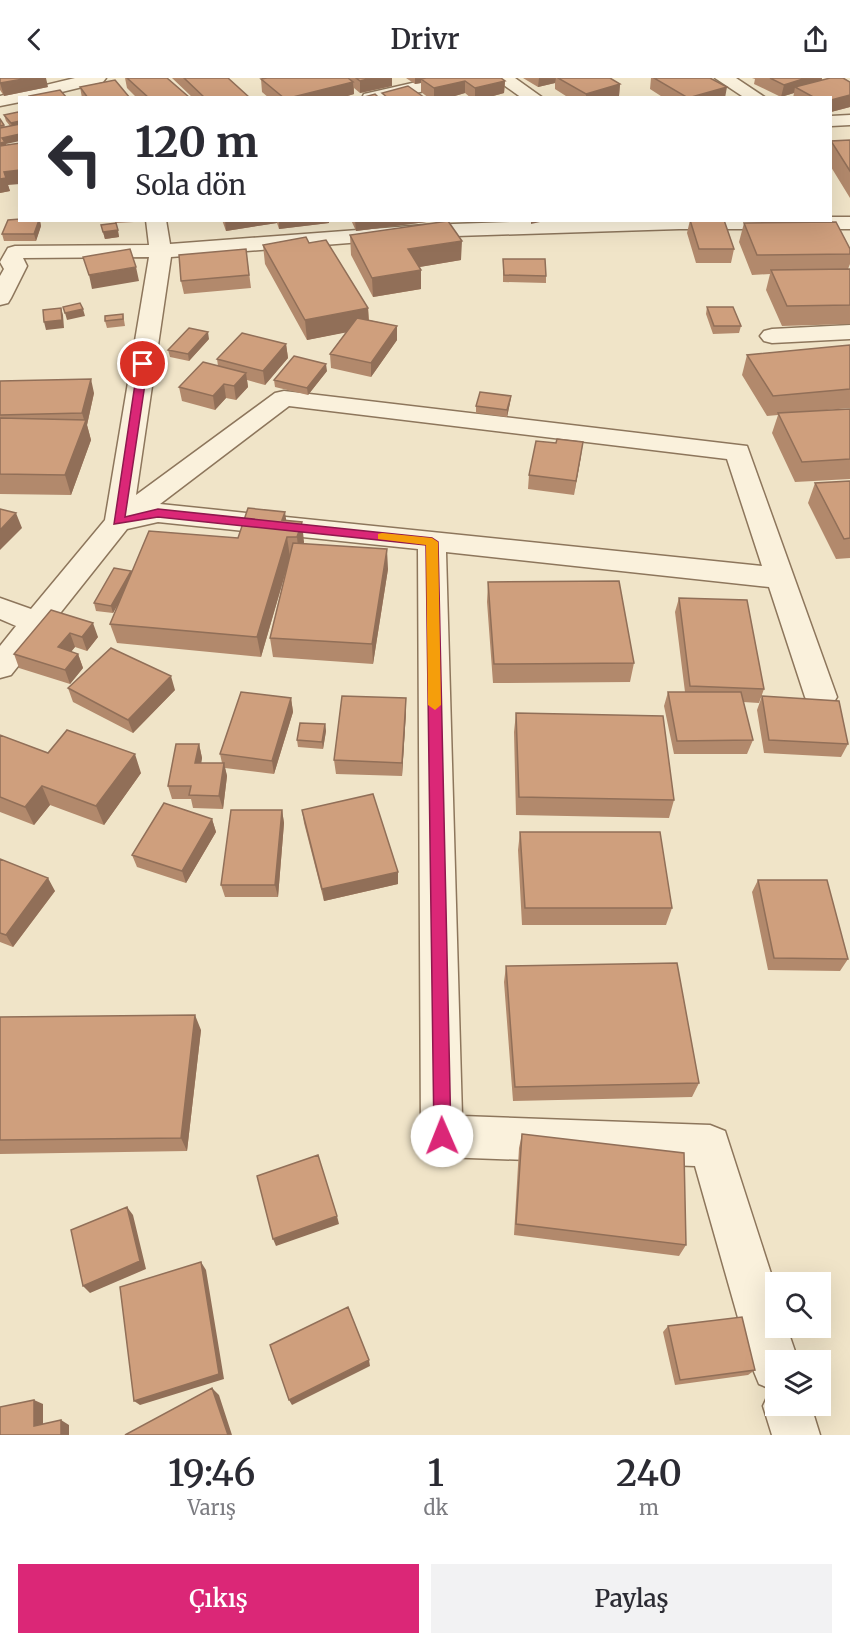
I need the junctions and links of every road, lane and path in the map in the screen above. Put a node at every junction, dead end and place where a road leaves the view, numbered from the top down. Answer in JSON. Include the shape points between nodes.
{"nodes":[{"id":1,"x":97,"y":78,"type":"edge"},
{"id":2,"x":456,"y":78,"type":"edge"},
{"id":3,"x":503,"y":78,"type":"edge"},
{"id":4,"x":724,"y":78,"type":"edge"},
{"id":5,"x":21,"y":96,"type":"edge"},
{"id":6,"x":379,"y":96,"type":"edge"},
{"id":7,"x":532,"y":96,"type":"edge"},
{"id":8,"x":756,"y":96,"type":"edge"},
{"id":9,"x":18,"y":97,"type":"edge"},
{"id":10,"x":0,"y":101,"type":"edge"},
{"id":11,"x":850,"y":120,"type":"edge"},
{"id":12,"x":832,"y":121,"type":"edge"},
{"id":13,"x":156,"y":222,"type":"edge"},
{"id":14,"x":678,"y":222,"type":"edge"},
{"id":15,"x":841,"y":223,"type":"edge"},
{"id":16,"x":844,"y":244,"type":"edge"},
{"id":17,"x":161,"y":251,"type":"junction"},
{"id":18,"x":0,"y":298,"type":"edge"},
{"id":19,"x":850,"y":333,"type":"edge"},
{"id":20,"x":772,"y":336,"type":"dead end"},
{"id":21,"x":118,"y":522,"type":"junction"},
{"id":22,"x":432,"y":542,"type":"junction"},
{"id":23,"x":781,"y":578,"type":"junction"},
{"id":24,"x":0,"y":608,"type":"edge"},
{"id":25,"x":36,"y":622,"type":"junction"},
{"id":26,"x":0,"y":667,"type":"edge"},
{"id":27,"x":821,"y":697,"type":"edge"},
{"id":28,"x":771,"y":1350,"type":"edge"},
{"id":29,"x":790,"y":1416,"type":"edge"},
{"id":30,"x":796,"y":1435,"type":"edge"}],
"edges":[{"from":1,"to":5,"type":"street"},
{"from":2,"to":6,"type":"street"},
{"from":3,"to":7,"type":"street"},
{"from":4,"to":8,"type":"street"},
{"from":9,"to":10,"type":"street"},
{"from":11,"to":12,"type":"street"},
{"from":13,"to":17,"type":"street"},
{"from":14,"to":15,"type":"street"},
{"from":14,"to":17,"type":"street","via":[[425,231]]},
{"from":15,"to":16,"type":"street"},
{"from":17,"to":18,"type":"street","via":[[15,252],[10,264],[16,266]]},
{"from":17,"to":21,"type":"street"},
{"from":19,"to":20,"type":"street"},
{"from":21,"to":22,"type":"street","via":[[158,513]]},
{"from":21,"to":23,"type":"street","via":[[284,398],[738,452]]},
{"from":21,"to":25,"type":"street"},
{"from":22,"to":23,"type":"street"},
{"from":22,"to":28,"type":"street","via":[[442,1136],[710,1146]]},
{"from":23,"to":27,"type":"street"},
{"from":24,"to":25,"type":"street"},
{"from":25,"to":26,"type":"street"},
{"from":29,"to":30,"type":"street"}]}
